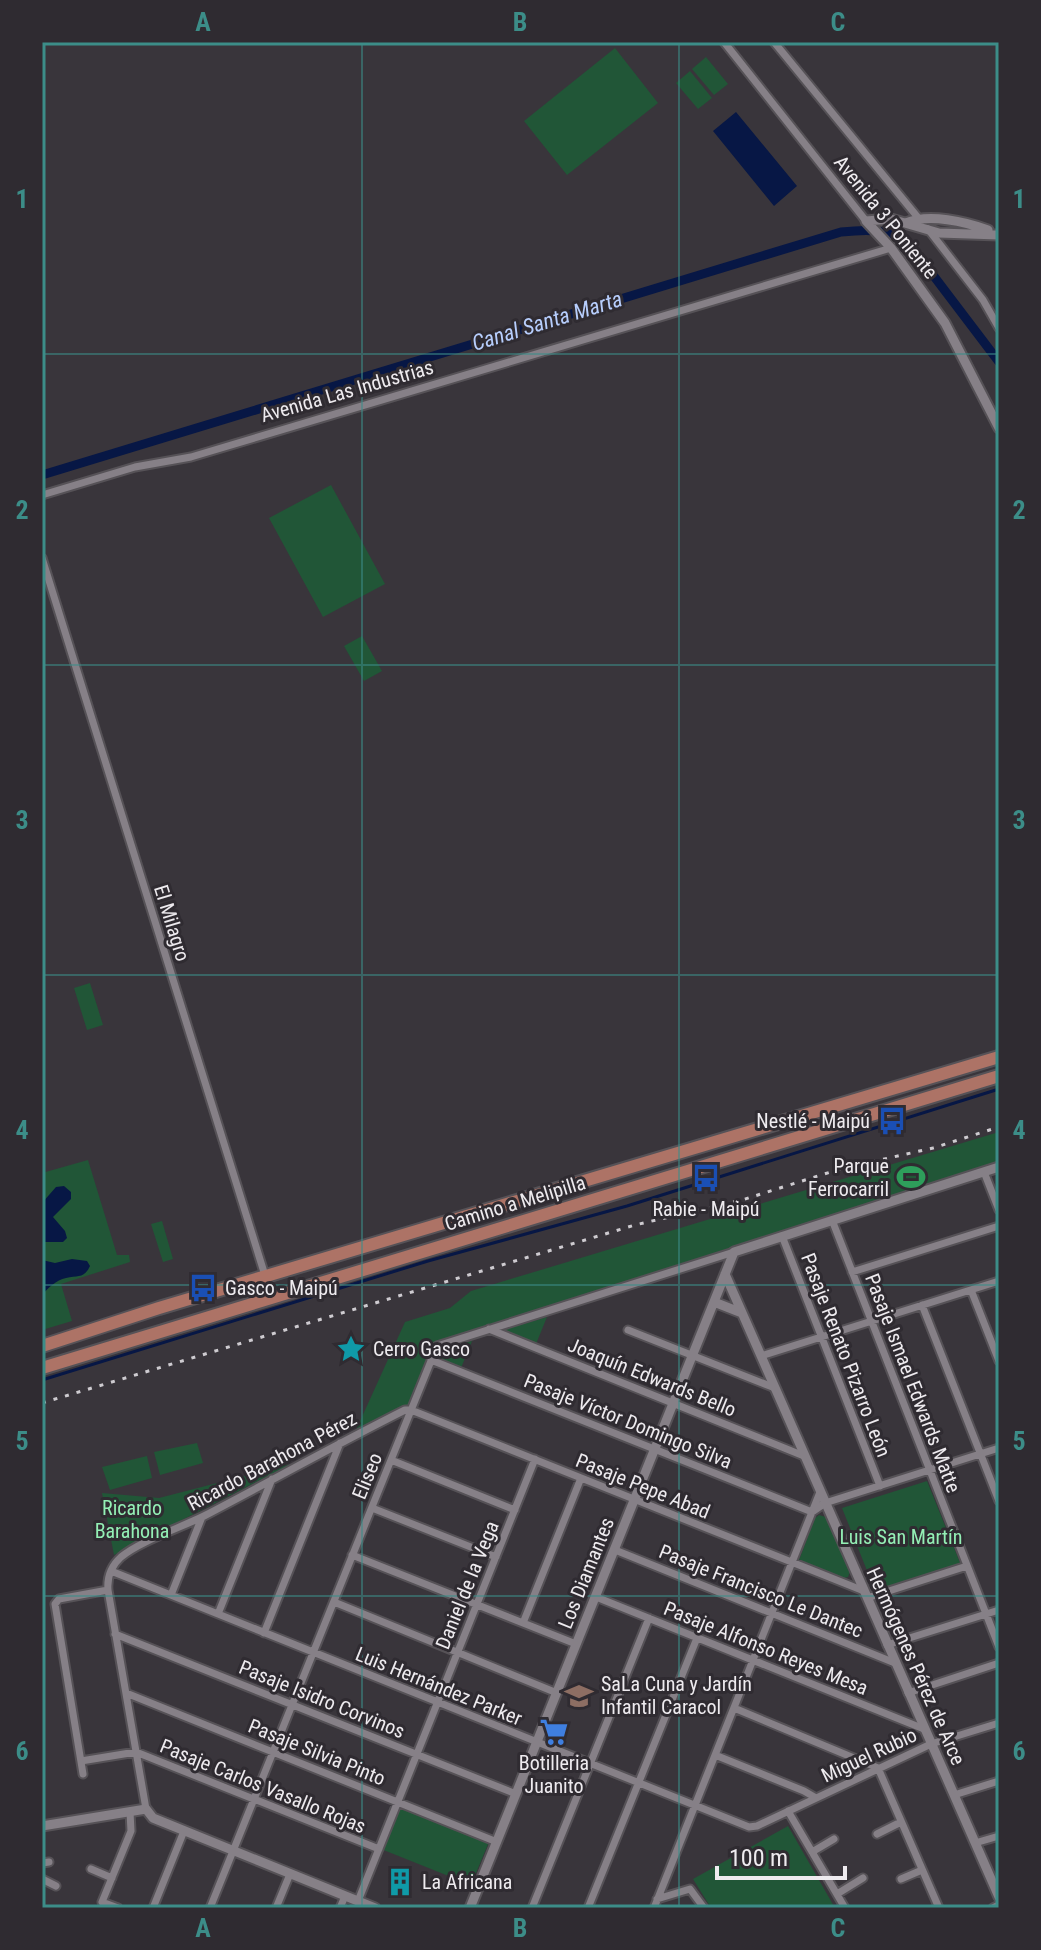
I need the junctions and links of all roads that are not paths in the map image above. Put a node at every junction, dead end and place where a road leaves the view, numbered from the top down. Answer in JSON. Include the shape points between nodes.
{"nodes":[{"id":1,"x":724,"y":42,"type":"edge"},
{"id":2,"x":774,"y":42,"type":"edge"},
{"id":3,"x":919,"y":219,"type":"junction"},
{"id":4,"x":868,"y":223,"type":"junction"},
{"id":5,"x":906,"y":223,"type":"junction"},
{"id":6,"x":930,"y":231,"type":"junction"},
{"id":7,"x":999,"y":235,"type":"edge"},
{"id":8,"x":891,"y":248,"type":"junction"},
{"id":9,"x":999,"y":328,"type":"edge"},
{"id":10,"x":999,"y":428,"type":"edge"},
{"id":11,"x":42,"y":495,"type":"edge"},
{"id":12,"x":42,"y":558,"type":"edge"},
{"id":13,"x":999,"y":1057,"type":"edge"},
{"id":14,"x":999,"y":1076,"type":"edge"},
{"id":15,"x":999,"y":1167,"type":"edge"},
{"id":16,"x":631,"y":1168,"type":"junction"},
{"id":17,"x":984,"y":1172,"type":"junction"},
{"id":18,"x":636,"y":1187,"type":"junction"},
{"id":19,"x":550,"y":1193,"type":"junction"},
{"id":20,"x":999,"y":1210,"type":"edge"},
{"id":21,"x":557,"y":1212,"type":"junction"},
{"id":22,"x":832,"y":1220,"type":"junction"},
{"id":23,"x":999,"y":1226,"type":"edge"},
{"id":24,"x":782,"y":1236,"type":"junction"},
{"id":25,"x":373,"y":1246,"type":"junction"},
{"id":26,"x":734,"y":1252,"type":"junction"},
{"id":27,"x":379,"y":1265,"type":"junction"},
{"id":28,"x":852,"y":1272,"type":"junction"},
{"id":29,"x":725,"y":1274,"type":"junction"},
{"id":30,"x":266,"y":1278,"type":"junction"},
{"id":31,"x":999,"y":1281,"type":"edge"},
{"id":32,"x":971,"y":1290,"type":"junction"},
{"id":33,"x":272,"y":1298,"type":"junction"},
{"id":34,"x":714,"y":1302,"type":"junction"},
{"id":35,"x":922,"y":1305,"type":"junction"},
{"id":36,"x":742,"y":1313,"type":"junction"},
{"id":37,"x":871,"y":1321,"type":"junction"},
{"id":38,"x":489,"y":1329,"type":"junction"},
{"id":39,"x":628,"y":1330,"type":"dead end"},
{"id":40,"x":822,"y":1337,"type":"junction"},
{"id":41,"x":42,"y":1346,"type":"edge"},
{"id":42,"x":692,"y":1356,"type":"junction"},
{"id":43,"x":761,"y":1356,"type":"junction"},
{"id":44,"x":431,"y":1360,"type":"junction"},
{"id":45,"x":999,"y":1361,"type":"edge"},
{"id":46,"x":42,"y":1368,"type":"edge"},
{"id":47,"x":775,"y":1388,"type":"junction"},
{"id":48,"x":673,"y":1403,"type":"junction"},
{"id":49,"x":411,"y":1410,"type":"junction"},
{"id":50,"x":340,"y":1443,"type":"junction"},
{"id":51,"x":999,"y":1448,"type":"edge"},
{"id":52,"x":655,"y":1449,"type":"junction"},
{"id":53,"x":981,"y":1454,"type":"junction"},
{"id":54,"x":804,"y":1456,"type":"junction"},
{"id":55,"x":535,"y":1459,"type":"junction"},
{"id":56,"x":391,"y":1460,"type":"junction"},
{"id":57,"x":930,"y":1470,"type":"junction"},
{"id":58,"x":581,"y":1478,"type":"junction"},
{"id":59,"x":272,"y":1479,"type":"junction"},
{"id":60,"x":880,"y":1486,"type":"junction"},
{"id":61,"x":820,"y":1492,"type":"junction"},
{"id":62,"x":635,"y":1500,"type":"junction"},
{"id":63,"x":999,"y":1501,"type":"edge"},
{"id":64,"x":825,"y":1503,"type":"junction"},
{"id":65,"x":372,"y":1508,"type":"junction"},
{"id":66,"x":515,"y":1510,"type":"junction"},
{"id":67,"x":812,"y":1512,"type":"junction"},
{"id":68,"x":202,"y":1517,"type":"junction"},
{"id":69,"x":615,"y":1550,"type":"junction"},
{"id":70,"x":352,"y":1555,"type":"junction"},
{"id":71,"x":496,"y":1557,"type":"junction"},
{"id":72,"x":792,"y":1563,"type":"junction"},
{"id":73,"x":967,"y":1566,"type":"junction"},
{"id":74,"x":111,"y":1571,"type":"junction"},
{"id":75,"x":108,"y":1590,"type":"junction"},
{"id":76,"x":171,"y":1595,"type":"junction"},
{"id":77,"x":865,"y":1595,"type":"junction"},
{"id":78,"x":596,"y":1597,"type":"junction"},
{"id":79,"x":334,"y":1602,"type":"junction"},
{"id":80,"x":476,"y":1605,"type":"junction"},
{"id":81,"x":999,"y":1610,"type":"edge"},
{"id":82,"x":772,"y":1613,"type":"junction"},
{"id":83,"x":218,"y":1614,"type":"junction"},
{"id":84,"x":986,"y":1615,"type":"junction"},
{"id":85,"x":649,"y":1618,"type":"junction"},
{"id":86,"x":523,"y":1623,"type":"junction"},
{"id":87,"x":264,"y":1633,"type":"junction"},
{"id":88,"x":115,"y":1634,"type":"junction"},
{"id":89,"x":697,"y":1638,"type":"junction"},
{"id":90,"x":576,"y":1644,"type":"junction"},
{"id":91,"x":887,"y":1645,"type":"junction"},
{"id":92,"x":999,"y":1647,"type":"edge"},
{"id":93,"x":313,"y":1652,"type":"junction"},
{"id":94,"x":458,"y":1652,"type":"junction"},
{"id":95,"x":753,"y":1660,"type":"junction"},
{"id":96,"x":895,"y":1663,"type":"junction"},
{"id":97,"x":999,"y":1663,"type":"edge"},
{"id":98,"x":126,"y":1693,"type":"junction"},
{"id":99,"x":557,"y":1693,"type":"junction"},
{"id":100,"x":908,"y":1693,"type":"junction"},
{"id":101,"x":437,"y":1702,"type":"junction"},
{"id":102,"x":293,"y":1704,"type":"junction"},
{"id":103,"x":734,"y":1708,"type":"junction"},
{"id":104,"x":999,"y":1723,"type":"edge"},
{"id":105,"x":924,"y":1729,"type":"junction"},
{"id":106,"x":537,"y":1742,"type":"junction"},
{"id":107,"x":931,"y":1744,"type":"junction"},
{"id":108,"x":136,"y":1752,"type":"junction"},
{"id":109,"x":273,"y":1752,"type":"junction"},
{"id":110,"x":417,"y":1754,"type":"junction"},
{"id":111,"x":715,"y":1755,"type":"junction"},
{"id":112,"x":81,"y":1761,"type":"junction"},
{"id":113,"x":590,"y":1764,"type":"junction"},
{"id":114,"x":878,"y":1768,"type":"junction"},
{"id":115,"x":83,"y":1774,"type":"dead end"},
{"id":116,"x":999,"y":1781,"type":"edge"},
{"id":117,"x":639,"y":1783,"type":"junction"},
{"id":118,"x":516,"y":1794,"type":"junction"},
{"id":119,"x":954,"y":1795,"type":"junction"},
{"id":120,"x":816,"y":1798,"type":"junction"},
{"id":121,"x":255,"y":1799,"type":"junction"},
{"id":122,"x":397,"y":1802,"type":"junction"},
{"id":123,"x":695,"y":1806,"type":"junction"},
{"id":124,"x":146,"y":1809,"type":"junction"},
{"id":125,"x":788,"y":1811,"type":"junction"},
{"id":126,"x":130,"y":1812,"type":"junction"},
{"id":127,"x":901,"y":1822,"type":"junction"},
{"id":128,"x":42,"y":1826,"type":"edge"},
{"id":129,"x":757,"y":1826,"type":"joint"},
{"id":130,"x":184,"y":1831,"type":"junction"},
{"id":131,"x":877,"y":1834,"type":"dead end"},
{"id":132,"x":999,"y":1836,"type":"edge"},
{"id":133,"x":834,"y":1839,"type":"dead end"},
{"id":134,"x":497,"y":1842,"type":"junction"},
{"id":135,"x":975,"y":1843,"type":"junction"},
{"id":136,"x":379,"y":1849,"type":"junction"},
{"id":137,"x":234,"y":1851,"type":"junction"},
{"id":138,"x":812,"y":1852,"type":"junction"},
{"id":139,"x":91,"y":1869,"type":"dead end"},
{"id":140,"x":922,"y":1870,"type":"junction"},
{"id":141,"x":290,"y":1874,"type":"junction"},
{"id":142,"x":112,"y":1878,"type":"junction"},
{"id":143,"x":863,"y":1878,"type":"dead end"},
{"id":144,"x":42,"y":1879,"type":"edge"},
{"id":145,"x":901,"y":1879,"type":"dead end"},
{"id":146,"x":56,"y":1886,"type":"dead end"},
{"id":147,"x":837,"y":1894,"type":"junction"},
{"id":148,"x":999,"y":1895,"type":"edge"},
{"id":149,"x":345,"y":1896,"type":"junction"},
{"id":150,"x":657,"y":1899,"type":"junction"},
{"id":151,"x":358,"y":1901,"type":"junction"},
{"id":152,"x":999,"y":1905,"type":"edge"},
{"id":153,"x":118,"y":1908,"type":"edge"},
{"id":154,"x":153,"y":1908,"type":"edge"},
{"id":155,"x":210,"y":1908,"type":"edge"},
{"id":156,"x":276,"y":1908,"type":"edge"},
{"id":157,"x":340,"y":1908,"type":"edge"},
{"id":158,"x":375,"y":1908,"type":"edge"},
{"id":159,"x":470,"y":1908,"type":"edge"},
{"id":160,"x":532,"y":1908,"type":"edge"},
{"id":161,"x":588,"y":1908,"type":"edge"},
{"id":162,"x":654,"y":1908,"type":"edge"},
{"id":163,"x":704,"y":1908,"type":"edge"},
{"id":164,"x":845,"y":1908,"type":"edge"},
{"id":165,"x":939,"y":1908,"type":"edge"},
{"id":166,"x":993,"y":1908,"type":"edge"}],
"edges":[{"from":1,"to":4,"type":"street","name":"Avenida 3 Poniente"},
{"from":2,"to":3,"type":"street"},
{"from":3,"to":5,"type":"street"},
{"from":3,"to":6,"type":"street"},
{"from":3,"to":7,"type":"street","via":[[977,226]]},
{"from":4,"to":5,"type":"street","via":[[880,218]]},
{"from":4,"to":8,"type":"street","name":"Avenida 3 Poniente"},
{"from":5,"to":6,"type":"street"},
{"from":6,"to":7,"type":"street"},
{"from":6,"to":9,"type":"street"},
{"from":8,"to":10,"type":"street","name":"Avenida 3 Poniente","via":[[945,323]]},
{"from":8,"to":11,"type":"street","name":"Avenida Las Industrias","via":[[354,409]]},
{"from":12,"to":30,"type":"street","name":"El Milagro"},
{"from":13,"to":16,"type":"main road","name":"Camino a Melipilla"},
{"from":14,"to":18,"type":"main road","name":"Camino a Melipilla"},
{"from":15,"to":17,"type":"street"},
{"from":16,"to":18,"type":"main road"},
{"from":16,"to":19,"type":"main road","name":"Camino a Melipilla"},
{"from":17,"to":20,"type":"street"},
{"from":17,"to":22,"type":"street"},
{"from":18,"to":21,"type":"main road","name":"Camino a Melipilla"},
{"from":19,"to":21,"type":"main road"},
{"from":19,"to":25,"type":"main road","name":"Camino a Melipilla"},
{"from":21,"to":27,"type":"main road","name":"Camino a Melipilla"},
{"from":22,"to":24,"type":"street"},
{"from":22,"to":28,"type":"street","name":"Pasaje Ismael Edwards Matte"},
{"from":23,"to":28,"type":"street"},
{"from":24,"to":26,"type":"street"},
{"from":24,"to":40,"type":"street","name":"Pasaje Renato Pizarro León"},
{"from":25,"to":27,"type":"main road"},
{"from":25,"to":30,"type":"main road","name":"Camino a Melipilla"},
{"from":26,"to":29,"type":"street","name":"Los Diamantes"},
{"from":26,"to":38,"type":"street"},
{"from":27,"to":33,"type":"main road","name":"Camino a Melipilla"},
{"from":28,"to":37,"type":"street","name":"Pasaje Ismael Edwards Matte"},
{"from":29,"to":34,"type":"street","name":"Los Diamantes"},
{"from":29,"to":36,"type":"street","name":"Hermógenes Pérez de Arce"},
{"from":30,"to":33,"type":"street","name":"El Milagro"},
{"from":30,"to":41,"type":"main road","name":"Camino a Melipilla"},
{"from":31,"to":32,"type":"street"},
{"from":32,"to":35,"type":"street"},
{"from":32,"to":45,"type":"street"},
{"from":33,"to":46,"type":"main road","name":"Camino a Melipilla"},
{"from":34,"to":36,"type":"street"},
{"from":34,"to":42,"type":"street","name":"Los Diamantes"},
{"from":35,"to":37,"type":"street"},
{"from":35,"to":53,"type":"street"},
{"from":36,"to":43,"type":"street","name":"Hermógenes Pérez de Arce"},
{"from":37,"to":40,"type":"street"},
{"from":37,"to":57,"type":"street","name":"Pasaje Ismael Edwards Matte"},
{"from":38,"to":44,"type":"street","via":[[442,1343]]},
{"from":38,"to":48,"type":"street","name":"Joaquín Edwards Bello"},
{"from":39,"to":42,"type":"street"},
{"from":40,"to":43,"type":"street"},
{"from":40,"to":60,"type":"street","name":"Pasaje Renato Pizarro León"},
{"from":42,"to":47,"type":"street"},
{"from":42,"to":48,"type":"street","name":"Los Diamantes"},
{"from":43,"to":47,"type":"street","name":"Hermógenes Pérez de Arce"},
{"from":44,"to":49,"type":"street","name":"Eliseo"},
{"from":44,"to":52,"type":"street","name":"Pasaje Víctor Domingo Silva"},
{"from":47,"to":54,"type":"street","name":"Hermógenes Pérez de Arce"},
{"from":48,"to":52,"type":"street","name":"Los Diamantes"},
{"from":48,"to":54,"type":"street","name":"Joaquín Edwards Bello"},
{"from":49,"to":50,"type":"street","name":"Ricardo Barahona Pérez"},
{"from":49,"to":55,"type":"street","name":"Pasaje Pepe Abad"},
{"from":49,"to":56,"type":"street","name":"Eliseo"},
{"from":50,"to":59,"type":"street","name":"Ricardo Barahona Pérez"},
{"from":50,"to":87,"type":"street"},
{"from":51,"to":53,"type":"street"},
{"from":52,"to":62,"type":"street","name":"Los Diamantes"},
{"from":52,"to":67,"type":"street","name":"Pasaje Víctor Domingo Silva"},
{"from":53,"to":57,"type":"street"},
{"from":53,"to":63,"type":"street"},
{"from":54,"to":61,"type":"street","name":"Hermógenes Pérez de Arce"},
{"from":55,"to":58,"type":"street","name":"Pasaje Pepe Abad"},
{"from":55,"to":66,"type":"street","name":"Daniel de la Vega"},
{"from":56,"to":65,"type":"street","name":"Eliseo"},
{"from":56,"to":66,"type":"street"},
{"from":57,"to":60,"type":"street"},
{"from":57,"to":73,"type":"street","name":"Pasaje Ismael Edwards Matte"},
{"from":58,"to":62,"type":"street","name":"Pasaje Pepe Abad"},
{"from":58,"to":86,"type":"street"},
{"from":59,"to":68,"type":"street","name":"Ricardo Barahona Pérez"},
{"from":59,"to":83,"type":"street"},
{"from":60,"to":64,"type":"street"},
{"from":61,"to":64,"type":"street","name":"Hermógenes Pérez de Arce"},
{"from":61,"to":67,"type":"street"},
{"from":62,"to":69,"type":"street","name":"Los Diamantes"},
{"from":62,"to":72,"type":"street","name":"Pasaje Pepe Abad"},
{"from":64,"to":67,"type":"street"},
{"from":64,"to":77,"type":"street","name":"Hermógenes Pérez de Arce"},
{"from":65,"to":70,"type":"street","name":"Eliseo"},
{"from":65,"to":71,"type":"street"},
{"from":66,"to":71,"type":"street","name":"Daniel de la Vega"},
{"from":67,"to":72,"type":"street"},
{"from":68,"to":74,"type":"street","name":"Ricardo Barahona Pérez","via":[[128,1552]]},
{"from":68,"to":76,"type":"street"},
{"from":69,"to":78,"type":"street","name":"Los Diamantes"},
{"from":69,"to":82,"type":"street","name":"Pasaje Francisco Le Dantec"},
{"from":70,"to":79,"type":"street","name":"Eliseo"},
{"from":70,"to":80,"type":"street"},
{"from":71,"to":80,"type":"street","name":"Daniel de la Vega"},
{"from":72,"to":77,"type":"street","name":"Pasaje Pepe Abad"},
{"from":72,"to":82,"type":"street"},
{"from":73,"to":77,"type":"street"},
{"from":73,"to":84,"type":"street","name":"Pasaje Ismael Edwards Matte"},
{"from":74,"to":75,"type":"street"},
{"from":74,"to":76,"type":"street","name":"Luis Hernández Parker"},
{"from":75,"to":88,"type":"street"},
{"from":75,"to":112,"type":"street","via":[[55,1604]]},
{"from":76,"to":83,"type":"street","name":"Luis Hernández Parker"},
{"from":77,"to":91,"type":"street","name":"Hermógenes Pérez de Arce"},
{"from":78,"to":85,"type":"street","name":"Pasaje Alfonso Reyes Mesa"},
{"from":78,"to":90,"type":"street","name":"Los Diamantes"},
{"from":79,"to":93,"type":"street","name":"Eliseo"},
{"from":79,"to":94,"type":"street"},
{"from":80,"to":86,"type":"street"},
{"from":80,"to":94,"type":"street","name":"Daniel de la Vega"},
{"from":81,"to":84,"type":"street","name":"Pasaje Francisco Le Dantec"},
{"from":82,"to":95,"type":"street"},
{"from":82,"to":96,"type":"street","name":"Pasaje Francisco Le Dantec"},
{"from":83,"to":87,"type":"street","name":"Luis Hernández Parker"},
{"from":84,"to":91,"type":"street","name":"Pasaje Francisco Le Dantec"},
{"from":84,"to":92,"type":"street","name":"Pasaje Ismael Edwards Matte"},
{"from":85,"to":89,"type":"street","name":"Pasaje Alfonso Reyes Mesa"},
{"from":85,"to":113,"type":"street"},
{"from":86,"to":90,"type":"street"},
{"from":87,"to":93,"type":"street","name":"Luis Hernández Parker"},
{"from":88,"to":98,"type":"street"},
{"from":88,"to":102,"type":"street","name":"Pasaje Isidro Corvinos"},
{"from":89,"to":95,"type":"street","name":"Pasaje Alfonso Reyes Mesa"},
{"from":89,"to":117,"type":"street"},
{"from":90,"to":99,"type":"street","name":"Los Diamantes"},
{"from":91,"to":96,"type":"street","name":"Hermógenes Pérez de Arce"},
{"from":93,"to":101,"type":"street","name":"Luis Hernández Parker"},
{"from":93,"to":102,"type":"street","name":"Eliseo"},
{"from":94,"to":99,"type":"street"},
{"from":94,"to":101,"type":"street","name":"Daniel de la Vega"},
{"from":95,"to":103,"type":"street"},
{"from":95,"to":105,"type":"street","name":"Pasaje Alfonso Reyes Mesa"},
{"from":96,"to":100,"type":"street","name":"Hermógenes Pérez de Arce"},
{"from":97,"to":100,"type":"street"},
{"from":98,"to":108,"type":"street"},
{"from":98,"to":109,"type":"street","name":"Pasaje Silvia Pinto"},
{"from":99,"to":106,"type":"street","name":"Los Diamantes"},
{"from":100,"to":105,"type":"street","name":"Hermógenes Pérez de Arce"},
{"from":101,"to":106,"type":"street","name":"Luis Hernández Parker"},
{"from":101,"to":110,"type":"street","name":"Daniel de la Vega"},
{"from":102,"to":109,"type":"street","name":"Eliseo"},
{"from":102,"to":110,"type":"street","name":"Pasaje Isidro Corvinos"},
{"from":103,"to":111,"type":"street"},
{"from":103,"to":114,"type":"street"},
{"from":104,"to":107,"type":"street","name":"Miguel Rubio"},
{"from":105,"to":107,"type":"street","name":"Hermógenes Pérez de Arce"},
{"from":106,"to":113,"type":"street","name":"Luis Hernández Parker"},
{"from":106,"to":118,"type":"street","name":"Los Diamantes"},
{"from":107,"to":114,"type":"street","name":"Miguel Rubio"},
{"from":107,"to":119,"type":"street","name":"Hermógenes Pérez de Arce"},
{"from":108,"to":112,"type":"street"},
{"from":108,"to":121,"type":"street","name":"Pasaje Carlos Vasallo Rojas"},
{"from":108,"to":124,"type":"street"},
{"from":109,"to":121,"type":"street","name":"Eliseo"},
{"from":109,"to":122,"type":"street","name":"Pasaje Silvia Pinto"},
{"from":110,"to":118,"type":"street","name":"Pasaje Isidro Corvinos"},
{"from":110,"to":122,"type":"street","name":"Daniel de la Vega"},
{"from":111,"to":120,"type":"street"},
{"from":111,"to":123,"type":"street"},
{"from":112,"to":115,"type":"street"},
{"from":113,"to":117,"type":"street","name":"Luis Hernández Parker"},
{"from":113,"to":160,"type":"street"},
{"from":114,"to":120,"type":"street","name":"Miguel Rubio"},
{"from":114,"to":127,"type":"street"},
{"from":116,"to":119,"type":"street"},
{"from":117,"to":123,"type":"street","name":"Luis Hernández Parker"},
{"from":117,"to":161,"type":"street"},
{"from":118,"to":134,"type":"street","name":"Los Diamantes"},
{"from":119,"to":135,"type":"street","name":"Hermógenes Pérez de Arce"},
{"from":120,"to":125,"type":"street","name":"Miguel Rubio"},
{"from":121,"to":136,"type":"street","name":"Pasaje Carlos Vasallo Rojas"},
{"from":121,"to":137,"type":"street","name":"Eliseo"},
{"from":122,"to":134,"type":"street","name":"Pasaje Silvia Pinto"},
{"from":122,"to":136,"type":"street","name":"Daniel de la Vega"},
{"from":123,"to":129,"type":"street","name":"Luis Hernández Parker"},
{"from":123,"to":150,"type":"street"},
{"from":124,"to":126,"type":"street"},
{"from":124,"to":130,"type":"street","via":[[153,1818]]},
{"from":125,"to":129,"type":"street","name":"Miguel Rubio"},
{"from":125,"to":138,"type":"street"},
{"from":126,"to":128,"type":"street"},
{"from":126,"to":142,"type":"street","via":[[131,1831]]},
{"from":127,"to":131,"type":"street"},
{"from":127,"to":140,"type":"street"},
{"from":130,"to":137,"type":"street"},
{"from":130,"to":154,"type":"street"},
{"from":132,"to":135,"type":"street"},
{"from":133,"to":138,"type":"street"},
{"from":134,"to":159,"type":"street","name":"Los Diamantes"},
{"from":135,"to":148,"type":"street","name":"Hermógenes Pérez de Arce"},
{"from":136,"to":151,"type":"street","name":"Daniel de la Vega"},
{"from":137,"to":141,"type":"street"},
{"from":137,"to":155,"type":"street","name":"Eliseo"},
{"from":138,"to":147,"type":"street"},
{"from":139,"to":142,"type":"street"},
{"from":140,"to":145,"type":"street"},
{"from":140,"to":165,"type":"street"},
{"from":141,"to":149,"type":"street"},
{"from":141,"to":156,"type":"street"},
{"from":142,"to":153,"type":"street","via":[[102,1902]]},
{"from":143,"to":147,"type":"street"},
{"from":144,"to":146,"type":"street"},
{"from":147,"to":164,"type":"street"},
{"from":149,"to":151,"type":"street"},
{"from":149,"to":157,"type":"street"},
{"from":150,"to":162,"type":"street"},
{"from":150,"to":163,"type":"street","via":[[690,1889]]},
{"from":151,"to":158,"type":"street"},
{"from":152,"to":166,"type":"street"}]}
